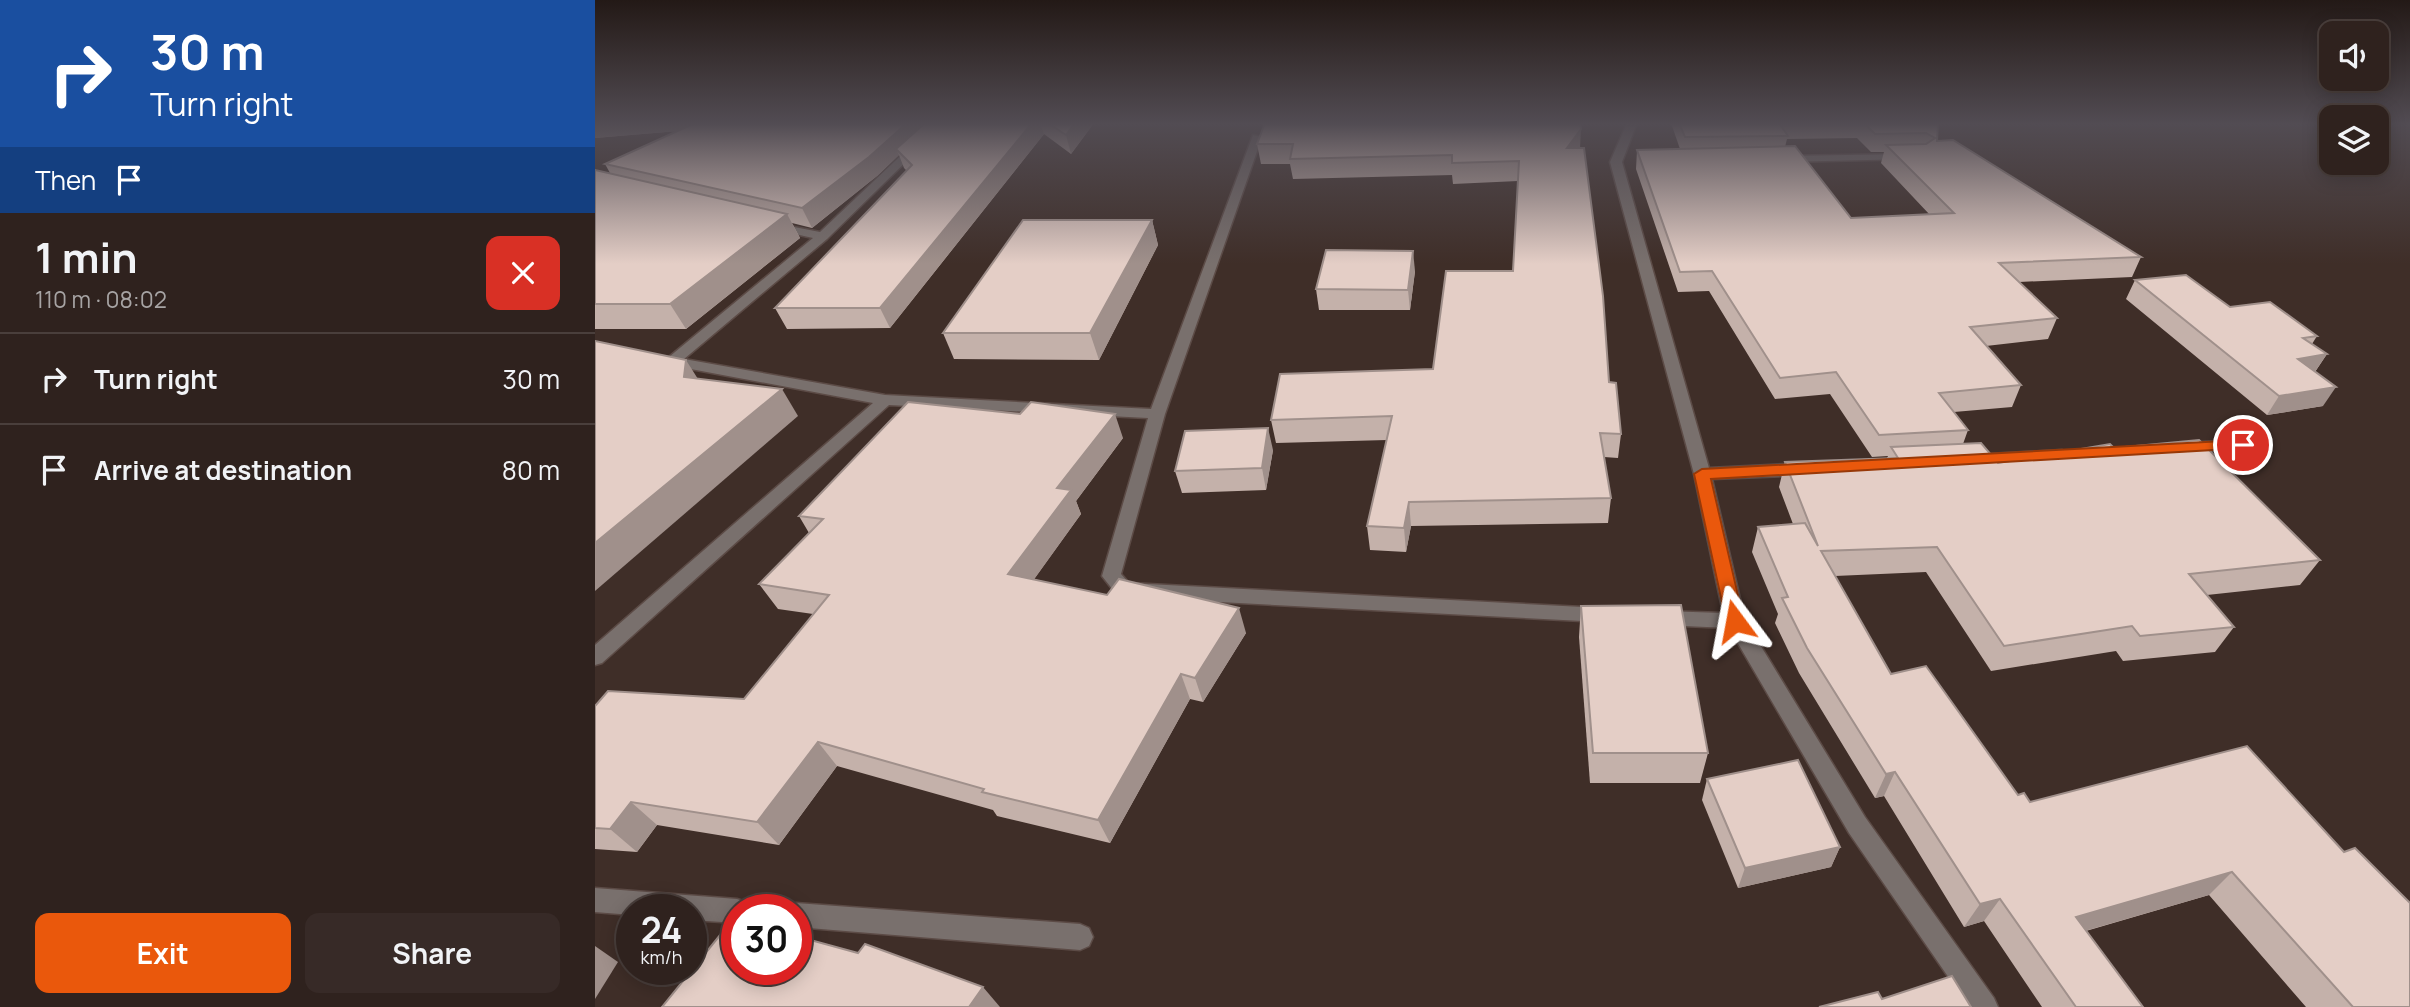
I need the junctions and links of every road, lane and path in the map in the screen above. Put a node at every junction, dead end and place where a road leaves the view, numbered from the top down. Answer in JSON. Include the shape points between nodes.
{"nodes":[{"id":1,"x":892,"y":170,"type":"edge"},
{"id":2,"x":1245,"y":170,"type":"edge"},
{"id":3,"x":1625,"y":170,"type":"edge"},
{"id":4,"x":756,"y":221,"type":"edge"},
{"id":5,"x":823,"y":236,"type":"junction"},
{"id":6,"x":647,"y":357,"type":"edge"},
{"id":7,"x":673,"y":361,"type":"junction"},
{"id":8,"x":885,"y":400,"type":"junction"},
{"id":9,"x":1157,"y":414,"type":"junction"},
{"id":10,"x":2243,"y":445,"type":"dead end"},
{"id":11,"x":2160,"y":450,"type":"edge"},
{"id":12,"x":2077,"y":454,"type":"edge"},
{"id":13,"x":1952,"y":461,"type":"edge"},
{"id":14,"x":1827,"y":467,"type":"edge"},
{"id":15,"x":1702,"y":474,"type":"junction"},
{"id":16,"x":1735,"y":621,"type":"junction"},
{"id":17,"x":595,"y":657,"type":"edge"},
{"id":18,"x":595,"y":900,"type":"edge"},
{"id":19,"x":721,"y":910,"type":"edge"},
{"id":20,"x":812,"y":916,"type":"edge"},
{"id":21,"x":1080,"y":937,"type":"dead end"},
{"id":22,"x":1985,"y":1007,"type":"edge"}],
"edges":[{"from":1,"to":5,"type":"street"},
{"from":2,"to":9,"type":"street"},
{"from":3,"to":15,"type":"street"},
{"from":4,"to":5,"type":"street"},
{"from":5,"to":7,"type":"street"},
{"from":6,"to":7,"type":"street"},
{"from":7,"to":8,"type":"street"},
{"from":8,"to":9,"type":"street"},
{"from":8,"to":17,"type":"street"},
{"from":9,"to":16,"type":"street","via":[[1111,576],[1124,590]]},
{"from":10,"to":11,"type":"street"},
{"from":12,"to":13,"type":"street"},
{"from":14,"to":15,"type":"street"},
{"from":15,"to":16,"type":"street"},
{"from":16,"to":22,"type":"street","via":[[1857,825]]},
{"from":18,"to":19,"type":"street"},
{"from":20,"to":21,"type":"street"}]}
